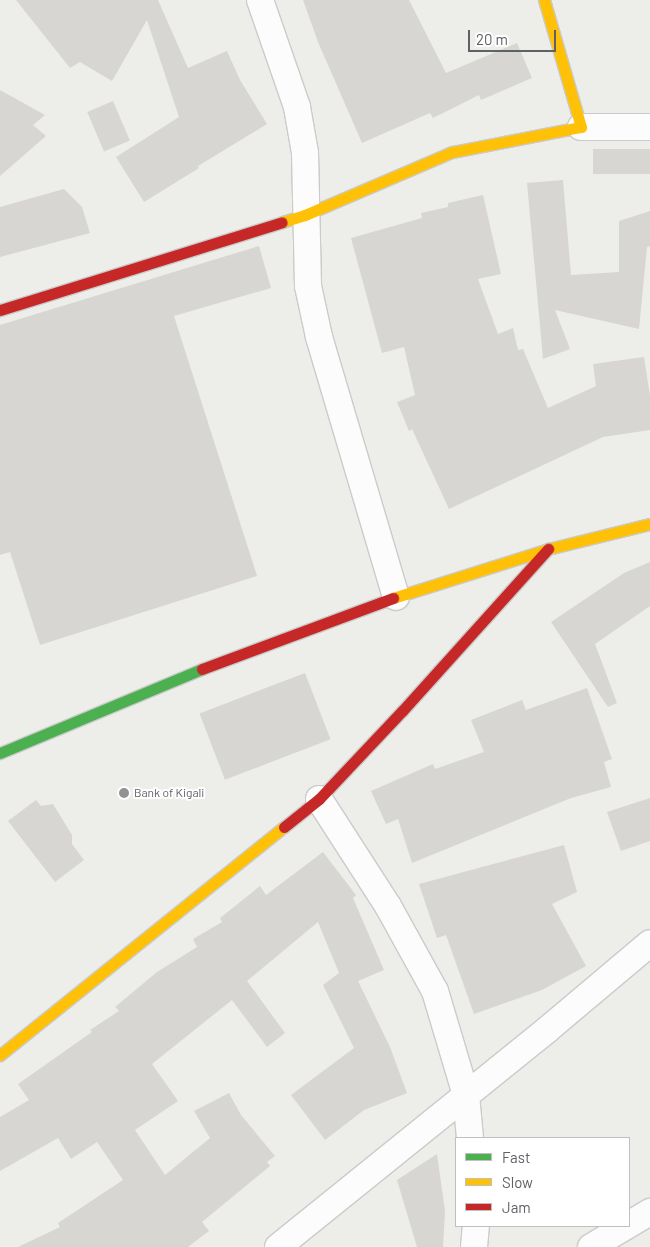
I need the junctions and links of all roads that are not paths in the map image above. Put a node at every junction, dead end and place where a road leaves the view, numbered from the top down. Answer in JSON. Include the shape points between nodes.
{"nodes":[{"id":1,"x":260,"y":0,"type":"edge"},
{"id":2,"x":544,"y":0,"type":"edge"},
{"id":3,"x":650,"y":126,"type":"edge"},
{"id":4,"x":581,"y":127,"type":"junction"},
{"id":5,"x":305,"y":215,"type":"junction"},
{"id":6,"x":0,"y":310,"type":"edge"},
{"id":7,"x":650,"y":524,"type":"edge"},
{"id":8,"x":548,"y":549,"type":"junction"},
{"id":9,"x":396,"y":597,"type":"junction"},
{"id":10,"x":0,"y":753,"type":"edge"},
{"id":11,"x":319,"y":799,"type":"junction"},
{"id":12,"x":650,"y":943,"type":"edge"},
{"id":13,"x":0,"y":1055,"type":"edge"},
{"id":14,"x":466,"y":1095,"type":"junction"},
{"id":15,"x":470,"y":1137,"type":"edge"},
{"id":16,"x":650,"y":1212,"type":"edge"},
{"id":17,"x":630,"y":1224,"type":"edge"},
{"id":18,"x":476,"y":1227,"type":"edge"},
{"id":19,"x":624,"y":1227,"type":"edge"},
{"id":20,"x":278,"y":1247,"type":"edge"},
{"id":21,"x":474,"y":1247,"type":"edge"},
{"id":22,"x":590,"y":1247,"type":"edge"}],
"edges":[{"from":1,"to":5,"type":"street","via":[[297,107],[305,153]]},
{"from":2,"to":4,"type":"street"},
{"from":3,"to":4,"type":"street"},
{"from":4,"to":5,"type":"street","via":[[452,152]]},
{"from":5,"to":6,"type":"street"},
{"from":5,"to":9,"type":"street","via":[[308,286],[319,337]]},
{"from":7,"to":8,"type":"street"},
{"from":8,"to":9,"type":"street"},
{"from":8,"to":11,"type":"street","via":[[404,710]]},
{"from":9,"to":10,"type":"street","via":[[198,671]]},
{"from":11,"to":13,"type":"street"},
{"from":11,"to":14,"type":"street","via":[[388,906],[435,992]]},
{"from":12,"to":14,"type":"street"},
{"from":14,"to":15,"type":"street"},
{"from":14,"to":20,"type":"street"},
{"from":16,"to":17,"type":"street"},
{"from":18,"to":21,"type":"street"},
{"from":19,"to":22,"type":"street"}]}
